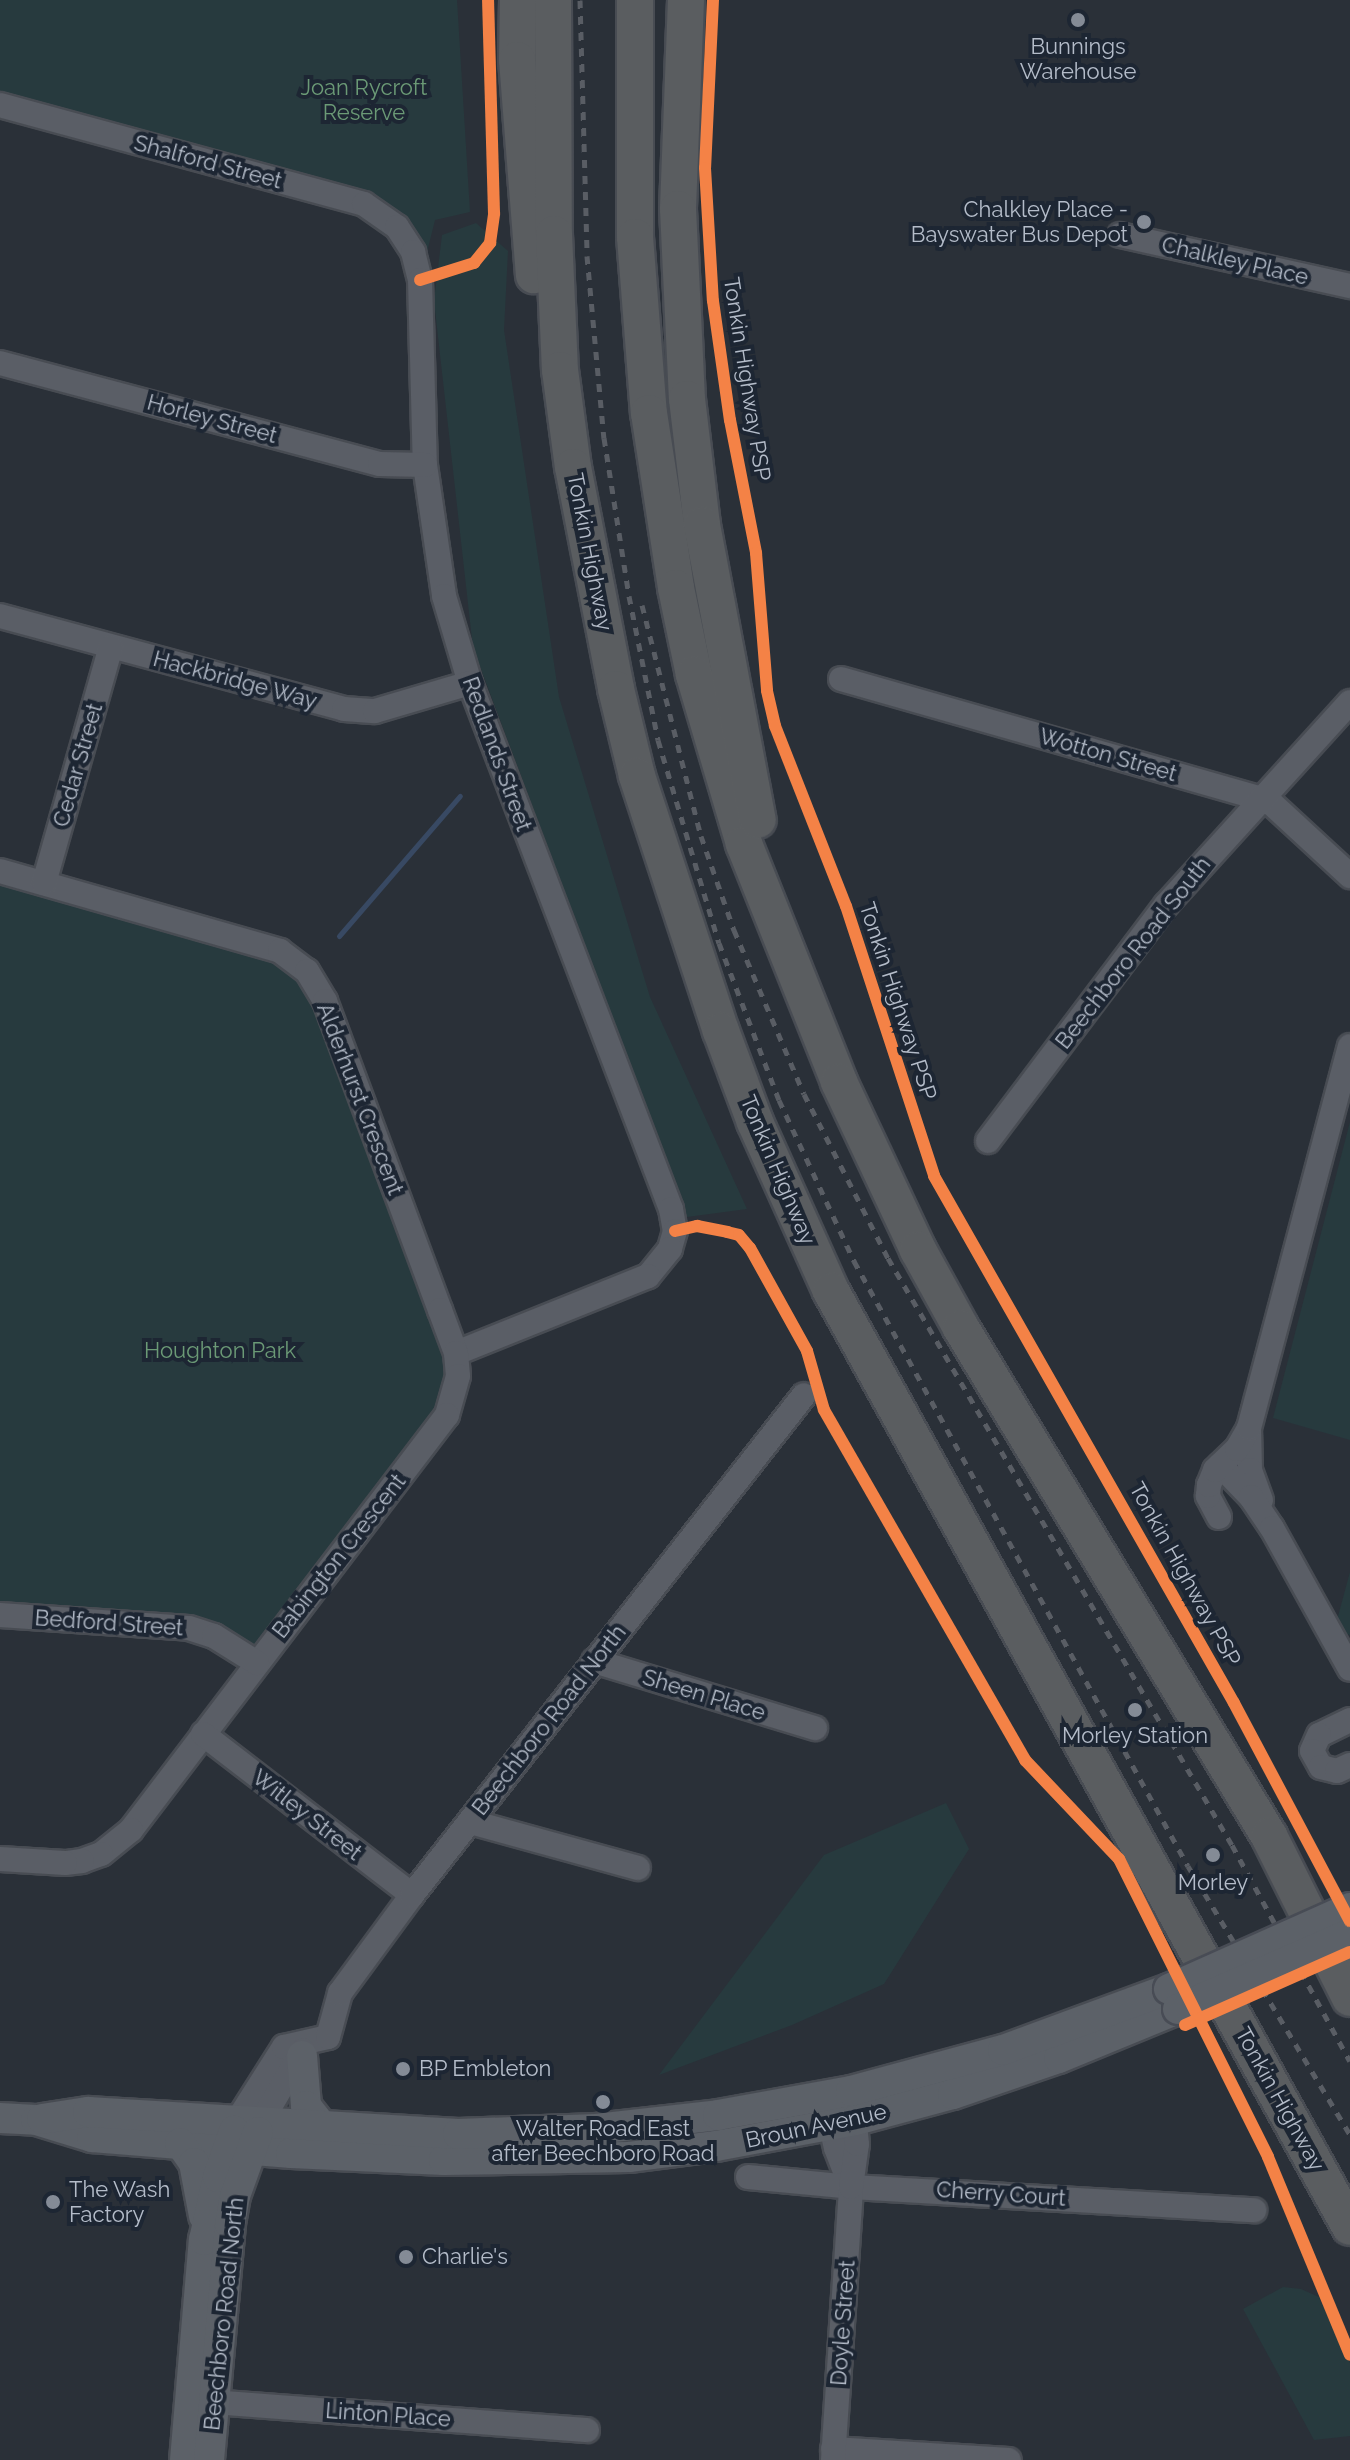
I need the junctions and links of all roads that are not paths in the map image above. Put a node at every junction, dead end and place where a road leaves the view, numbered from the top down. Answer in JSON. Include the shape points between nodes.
{"nodes":[{"id":1,"x":518,"y":0,"type":"edge"},
{"id":2,"x":553,"y":0,"type":"edge"},
{"id":3,"x":635,"y":0,"type":"edge"},
{"id":4,"x":686,"y":0,"type":"edge"},
{"id":5,"x":0,"y":105,"type":"edge"},
{"id":6,"x":1120,"y":235,"type":"dead end"},
{"id":7,"x":406,"y":238,"type":"joint"},
{"id":8,"x":1350,"y":286,"type":"edge"},
{"id":9,"x":0,"y":363,"type":"edge"},
{"id":10,"x":425,"y":465,"type":"junction"},
{"id":11,"x":573,"y":467,"type":"junction"},
{"id":12,"x":0,"y":616,"type":"edge"},
{"id":13,"x":111,"y":647,"type":"junction"},
{"id":14,"x":841,"y":679,"type":"dead end"},
{"id":15,"x":470,"y":683,"type":"junction"},
{"id":16,"x":1350,"y":702,"type":"edge"},
{"id":17,"x":1261,"y":799,"type":"junction"},
{"id":18,"x":0,"y":871,"type":"edge"},
{"id":19,"x":1350,"y":876,"type":"edge"},
{"id":20,"x":44,"y":883,"type":"junction"},
{"id":21,"x":778,"y":926,"type":"junction"},
{"id":22,"x":1350,"y":1046,"type":"edge"},
{"id":23,"x":988,"y":1141,"type":"dead end"},
{"id":24,"x":456,"y":1353,"type":"junction"},
{"id":25,"x":804,"y":1395,"type":"dead end"},
{"id":26,"x":1249,"y":1428,"type":"junction"},
{"id":27,"x":1220,"y":1465,"type":"junction"},
{"id":28,"x":1219,"y":1517,"type":"dead end"},
{"id":29,"x":1272,"y":1528,"type":"junction"},
{"id":30,"x":0,"y":1615,"type":"edge"},
{"id":31,"x":594,"y":1661,"type":"junction"},
{"id":32,"x":257,"y":1663,"type":"junction"},
{"id":33,"x":1350,"y":1669,"type":"edge"},
{"id":34,"x":1350,"y":1720,"type":"edge"},
{"id":35,"x":815,"y":1728,"type":"dead end"},
{"id":36,"x":203,"y":1734,"type":"junction"},
{"id":37,"x":1350,"y":1765,"type":"edge"},
{"id":38,"x":471,"y":1822,"type":"junction"},
{"id":39,"x":0,"y":1859,"type":"edge"},
{"id":40,"x":638,"y":1868,"type":"dead end"},
{"id":41,"x":412,"y":1895,"type":"junction"},
{"id":42,"x":1350,"y":1908,"type":"edge"},
{"id":43,"x":1350,"y":1934,"type":"edge"},
{"id":44,"x":1350,"y":1998,"type":"edge"},
{"id":45,"x":1174,"y":1999,"type":"junction"},
{"id":46,"x":304,"y":2048,"type":"junction"},
{"id":47,"x":840,"y":2108,"type":"junction"},
{"id":48,"x":0,"y":2118,"type":"edge"},
{"id":49,"x":36,"y":2120,"type":"junction"},
{"id":50,"x":323,"y":2128,"type":"junction"},
{"id":51,"x":244,"y":2135,"type":"junction"},
{"id":52,"x":180,"y":2143,"type":"junction"},
{"id":53,"x":748,"y":2177,"type":"dead end"},
{"id":54,"x":851,"y":2187,"type":"junction"},
{"id":55,"x":1254,"y":2210,"type":"dead end"},
{"id":56,"x":1350,"y":2227,"type":"edge"},
{"id":57,"x":206,"y":2229,"type":"junction"},
{"id":58,"x":201,"y":2401,"type":"junction"},
{"id":59,"x":587,"y":2430,"type":"dead end"},
{"id":60,"x":833,"y":2454,"type":"edge"},
{"id":61,"x":185,"y":2460,"type":"edge"},
{"id":62,"x":209,"y":2460,"type":"edge"},
{"id":63,"x":1009,"y":2460,"type":"edge"}],
"edges":[{"from":1,"to":11,"type":"highway","via":[[522,142],[540,337],[548,399]]},
{"from":2,"to":11,"type":"highway","name":"Tonkin Highway","via":[[554,234],[560,370]]},
{"from":3,"to":21,"type":"highway","via":[[635,237],[661,501],[694,675],[744,844]]},
{"from":4,"to":21,"type":"highway","via":[[678,209],[687,399],[702,525]]},
{"from":5,"to":7,"type":"street","name":"Shalford Street","via":[[364,204]]},
{"from":6,"to":8,"type":"street","name":"Chalkley Place"},
{"from":7,"to":10,"type":"street","name":"Redlands Street","via":[[420,280]]},
{"from":9,"to":10,"type":"street","name":"Horley Street","via":[[380,464]]},
{"from":10,"to":15,"type":"street","name":"Redlands Street","via":[[444,596]]},
{"from":11,"to":56,"type":"highway","name":"Tonkin Highway","via":[[637,776],[721,1031],[791,1207],[831,1291]]},
{"from":12,"to":13,"type":"street","name":"Hackbridge Way"},
{"from":13,"to":15,"type":"street","name":"Hackbridge Way","via":[[344,709],[375,711]]},
{"from":13,"to":20,"type":"street","name":"Cedar Street"},
{"from":14,"to":17,"type":"street","name":"Wotton Street"},
{"from":15,"to":24,"type":"street","name":"Redlands Street","via":[[675,1231],[670,1249],[648,1276]]},
{"from":16,"to":17,"type":"street","name":"Beechboro Road South"},
{"from":17,"to":19,"type":"street","name":"Wotton Street"},
{"from":17,"to":23,"type":"street","name":"Beechboro Road South","via":[[1166,905]]},
{"from":18,"to":20,"type":"street","name":"Alderhurst Crescent"},
{"from":20,"to":24,"type":"street","name":"Alderhurst Crescent","via":[[280,951],[307,971],[325,1001]]},
{"from":21,"to":44,"type":"highway","via":[[839,1082],[918,1250],[1269,1836]]},
{"from":22,"to":26,"type":"street"},
{"from":24,"to":32,"type":"street","name":"Babington Crescent","via":[[458,1376],[447,1415]]},
{"from":25,"to":31,"type":"street","name":"Beechboro Road North"},
{"from":26,"to":27,"type":"street"},
{"from":26,"to":29,"type":"street","via":[[1250,1470]]},
{"from":27,"to":28,"type":"street","via":[[1208,1496]]},
{"from":27,"to":29,"type":"street"},
{"from":29,"to":33,"type":"street"},
{"from":30,"to":32,"type":"street","name":"Bedford Street","via":[[189,1628],[214,1636]]},
{"from":31,"to":35,"type":"street","name":"Sheen Place"},
{"from":31,"to":38,"type":"street","name":"Beechboro Road North"},
{"from":32,"to":36,"type":"street","name":"Babington Crescent"},
{"from":34,"to":37,"type":"street","via":[[1319,1735],[1312,1751],[1321,1767],[1337,1771]]},
{"from":36,"to":39,"type":"street","name":"Babington Crescent","via":[[131,1830],[101,1854],[65,1863]]},
{"from":36,"to":41,"type":"street","name":"Witley Street"},
{"from":38,"to":40,"type":"street"},
{"from":38,"to":41,"type":"street","name":"Beechboro Road North"},
{"from":41,"to":46,"type":"street","name":"Beechboro Road North","via":[[340,1993],[328,2037]]},
{"from":42,"to":45,"type":"main road","name":"Broun Avenue","bridge":true},
{"from":43,"to":45,"type":"main road","name":"Broun Avenue","bridge":true},
{"from":45,"to":47,"type":"main road","name":"Broun Avenue","via":[[1059,2058],[953,2094]]},
{"from":46,"to":50,"type":"main road","via":[[306,2106]]},
{"from":46,"to":51,"type":"street","name":"Beechboro Road North","via":[[284,2047]]},
{"from":47,"to":50,"type":"main road","name":"Broun Avenue","via":[[596,2129],[458,2134]]},
{"from":47,"to":51,"type":"main road","name":"Broun Avenue","via":[[716,2146],[577,2160],[444,2160]]},
{"from":47,"to":54,"type":"street","name":"Doyle Street","via":[[857,2144]]},
{"from":48,"to":49,"type":"main road"},
{"from":49,"to":51,"type":"main road","via":[[88,2112]]},
{"from":49,"to":52,"type":"main road","via":[[92,2137]]},
{"from":50,"to":51,"type":"main road","name":"Broun Avenue"},
{"from":51,"to":52,"type":"main road"},
{"from":51,"to":57,"type":"main road","name":"Beechboro Road North"},
{"from":51,"to":58,"type":"main road","name":"Beechboro Road North"},
{"from":52,"to":57,"type":"main road","via":[[194,2163]]},
{"from":53,"to":54,"type":"street","name":"Cherry Court"},
{"from":54,"to":55,"type":"street","name":"Cherry Court"},
{"from":54,"to":60,"type":"street","name":"Doyle Street"},
{"from":57,"to":58,"type":"main road","name":"Beechboro Road North"},
{"from":58,"to":59,"type":"street","name":"Linton Place"},
{"from":58,"to":61,"type":"main road","name":"Beechboro Road North"},
{"from":58,"to":62,"type":"main road","name":"Beechboro Road North"},
{"from":60,"to":63,"type":"street"}]}
